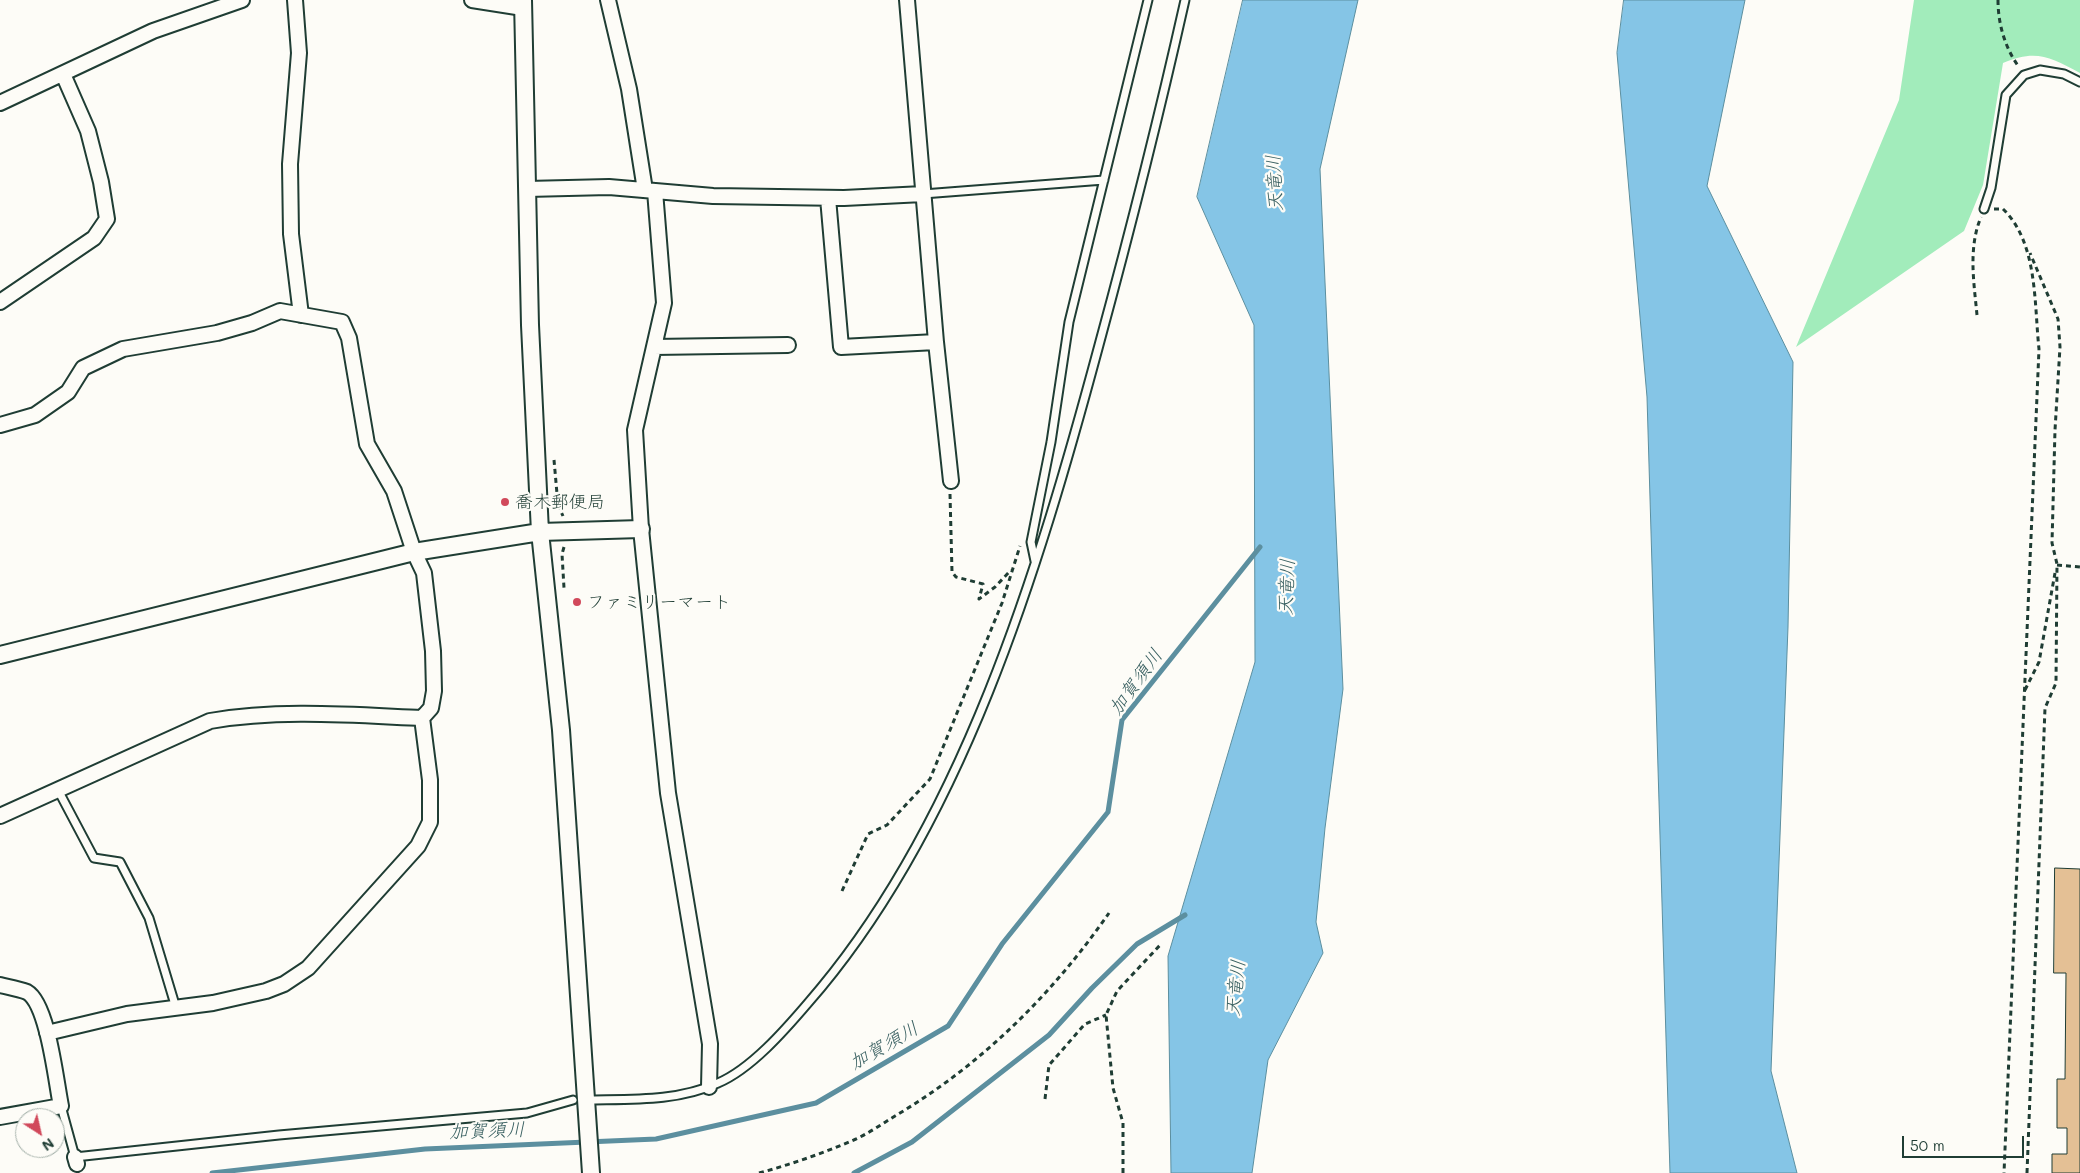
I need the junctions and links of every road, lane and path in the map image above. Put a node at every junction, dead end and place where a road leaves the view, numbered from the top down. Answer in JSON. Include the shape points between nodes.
{"nodes":[{"id":1,"x":242,"y":0,"type":"edge"},
{"id":2,"x":295,"y":0,"type":"edge"},
{"id":3,"x":472,"y":0,"type":"edge"},
{"id":4,"x":608,"y":0,"type":"edge"},
{"id":5,"x":907,"y":0,"type":"edge"},
{"id":6,"x":1148,"y":0,"type":"edge"},
{"id":7,"x":1185,"y":0,"type":"edge"},
{"id":8,"x":1998,"y":0,"type":"edge"},
{"id":9,"x":523,"y":4,"type":"edge"},
{"id":10,"x":63,"y":74,"type":"junction"},
{"id":11,"x":2024,"y":75,"type":"junction"},
{"id":12,"x":2080,"y":82,"type":"edge"},
{"id":13,"x":0,"y":103,"type":"edge"},
{"id":14,"x":1104,"y":180,"type":"junction"},
{"id":15,"x":526,"y":189,"type":"junction"},
{"id":16,"x":650,"y":191,"type":"junction"},
{"id":17,"x":923,"y":194,"type":"junction"},
{"id":18,"x":828,"y":198,"type":"junction"},
{"id":19,"x":1984,"y":210,"type":"junction"},
{"id":20,"x":2029,"y":250,"type":"junction"},
{"id":21,"x":0,"y":302,"type":"edge"},
{"id":22,"x":301,"y":315,"type":"junction"},
{"id":23,"x":1977,"y":315,"type":"dead end"},
{"id":24,"x":936,"y":342,"type":"junction"},
{"id":25,"x":788,"y":345,"type":"dead end"},
{"id":26,"x":654,"y":348,"type":"junction"},
{"id":27,"x":0,"y":425,"type":"edge"},
{"id":28,"x":951,"y":481,"type":"joint"},
{"id":29,"x":641,"y":529,"type":"junction"},
{"id":30,"x":540,"y":532,"type":"junction"},
{"id":31,"x":1022,"y":540,"type":"dead end"},
{"id":32,"x":414,"y":552,"type":"junction"},
{"id":33,"x":1036,"y":564,"type":"junction"},
{"id":34,"x":2057,"y":564,"type":"junction"},
{"id":35,"x":2080,"y":567,"type":"edge"},
{"id":36,"x":1013,"y":568,"type":"junction"},
{"id":37,"x":0,"y":655,"type":"edge"},
{"id":38,"x":2024,"y":692,"type":"junction"},
{"id":39,"x":422,"y":718,"type":"junction"},
{"id":40,"x":58,"y":790,"type":"junction"},
{"id":41,"x":0,"y":816,"type":"edge"},
{"id":42,"x":842,"y":891,"type":"dead end"},
{"id":43,"x":1108,"y":913,"type":"dead end"},
{"id":44,"x":1162,"y":943,"type":"dead end"},
{"id":45,"x":0,"y":985,"type":"edge"},
{"id":46,"x":176,"y":1008,"type":"junction"},
{"id":47,"x":1106,"y":1015,"type":"junction"},
{"id":48,"x":47,"y":1033,"type":"junction"},
{"id":49,"x":708,"y":1086,"type":"junction"},
{"id":50,"x":1045,"y":1099,"type":"dead end"},
{"id":51,"x":582,"y":1104,"type":"junction"},
{"id":52,"x":61,"y":1106,"type":"junction"},
{"id":53,"x":0,"y":1117,"type":"edge"},
{"id":54,"x":77,"y":1165,"type":"edge"},
{"id":55,"x":591,"y":1173,"type":"edge"},
{"id":56,"x":758,"y":1173,"type":"edge"},
{"id":57,"x":1123,"y":1173,"type":"edge"},
{"id":58,"x":2004,"y":1173,"type":"edge"},
{"id":59,"x":2027,"y":1173,"type":"edge"}],
"edges":[{"from":1,"to":10,"type":"street","via":[[153,32]]},
{"from":2,"to":22,"type":"street","via":[[299,54],[290,164],[291,234]]},
{"from":3,"to":9,"type":"street"},
{"from":4,"to":16,"type":"street"},
{"from":5,"to":17,"type":"street"},
{"from":6,"to":14,"type":"lane"},
{"from":7,"to":33,"type":"lane","via":[[1075,436]]},
{"from":8,"to":11,"type":"path","via":[[2002,32],[2011,57]]},
{"from":9,"to":15,"type":"street"},
{"from":10,"to":13,"type":"street"},
{"from":10,"to":21,"type":"street","via":[[88,131],[102,182],[107,219],[94,238]]},
{"from":11,"to":12,"type":"lane","via":[[2040,70],[2064,74]]},
{"from":11,"to":19,"type":"lane","via":[[2006,95],[1991,188]]},
{"from":14,"to":17,"type":"lane"},
{"from":14,"to":33,"type":"lane","via":[[1069,322],[1051,442],[1031,542]]},
{"from":15,"to":16,"type":"street","via":[[609,187]]},
{"from":15,"to":30,"type":"street"},
{"from":16,"to":18,"type":"street","via":[[713,196]]},
{"from":16,"to":26,"type":"street","via":[[664,303]]},
{"from":17,"to":18,"type":"street"},
{"from":17,"to":24,"type":"street"},
{"from":18,"to":24,"type":"street","via":[[842,347]]},
{"from":19,"to":20,"type":"path","via":[[2004,209],[2015,221]]},
{"from":19,"to":23,"type":"path","via":[[1975,231],[1973,260]]},
{"from":20,"to":34,"type":"path","via":[[2058,319],[2060,347],[2052,543]]},
{"from":20,"to":38,"type":"path","via":[[2039,349]]},
{"from":22,"to":27,"type":"street","via":[[280,311],[218,333],[123,350],[83,368],[68,392],[35,415]]},
{"from":22,"to":32,"type":"street","via":[[342,322],[349,338],[367,444],[394,491]]},
{"from":24,"to":28,"type":"street"},
{"from":25,"to":26,"type":"street"},
{"from":26,"to":29,"type":"street","via":[[635,430]]},
{"from":28,"to":36,"type":"path","via":[[952,572],[956,577],[982,584],[979,600]]},
{"from":29,"to":30,"type":"street"},
{"from":29,"to":49,"type":"street","via":[[668,793],[710,1044]]},
{"from":30,"to":32,"type":"street"},
{"from":30,"to":51,"type":"street","via":[[561,730]]},
{"from":31,"to":36,"type":"path"},
{"from":32,"to":37,"type":"street"},
{"from":32,"to":39,"type":"street","via":[[424,573],[433,650],[434,691],[431,708]]},
{"from":33,"to":49,"type":"lane","via":[[972,729],[922,836],[871,920],[795,1018],[730,1077]]},
{"from":34,"to":35,"type":"path"},
{"from":34,"to":38,"type":"path","via":[[2039,662]]},
{"from":34,"to":59,"type":"path","via":[[2056,683],[2045,708]]},
{"from":36,"to":42,"type":"path","via":[[1002,603],[930,780],[888,825],[868,834]]},
{"from":38,"to":58,"type":"path"},
{"from":39,"to":40,"type":"street","via":[[328,714],[235,716],[210,721]]},
{"from":39,"to":46,"type":"street","via":[[430,780],[430,822],[418,846],[308,968],[284,984],[266,991]]},
{"from":40,"to":41,"type":"street"},
{"from":40,"to":46,"type":"lane","via":[[94,858],[120,862],[149,918]]},
{"from":43,"to":56,"type":"path","via":[[1049,991],[1007,1033],[924,1099],[857,1138],[814,1156]]},
{"from":44,"to":47,"type":"path","via":[[1117,991]]},
{"from":45,"to":48,"type":"street","via":[[28,993],[38,1004]]},
{"from":46,"to":48,"type":"street","via":[[127,1014]]},
{"from":47,"to":50,"type":"path","via":[[1085,1024],[1049,1064]]},
{"from":47,"to":57,"type":"path","via":[[1113,1088],[1123,1123]]},
{"from":48,"to":52,"type":"street"},
{"from":49,"to":51,"type":"lane","via":[[678,1096]]},
{"from":51,"to":54,"type":"lane","via":[[527,1113],[279,1136]]},
{"from":51,"to":55,"type":"street"},
{"from":52,"to":53,"type":"street"},
{"from":52,"to":54,"type":"lane"}]}
